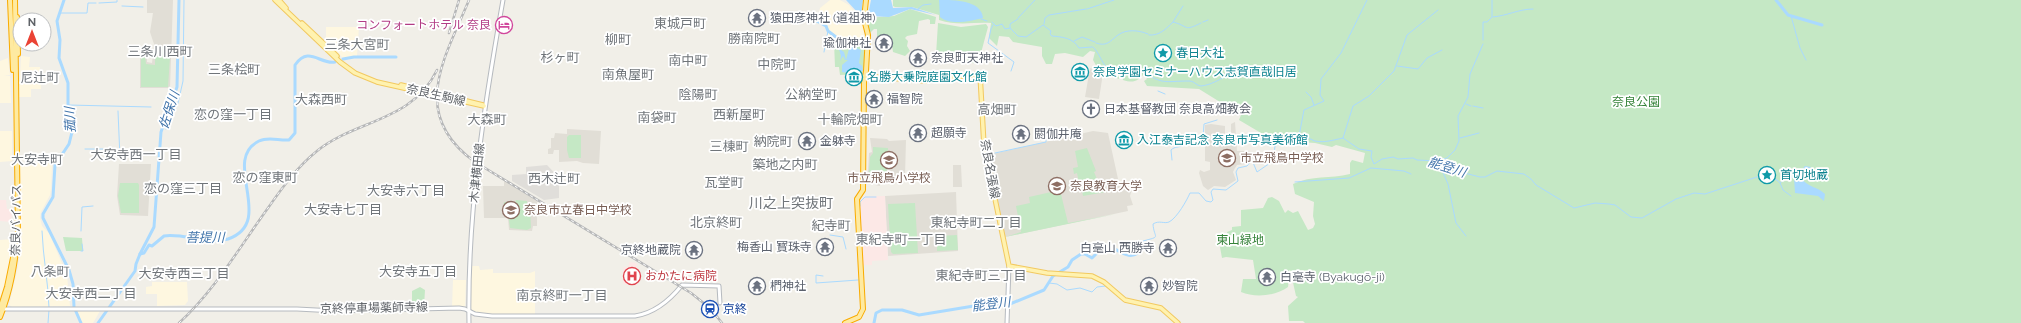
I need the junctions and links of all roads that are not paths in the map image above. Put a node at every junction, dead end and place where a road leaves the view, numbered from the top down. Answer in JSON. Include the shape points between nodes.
{"nodes":[{"id":1,"x":13,"y":0,"type":"edge"},
{"id":2,"x":275,"y":0,"type":"edge"},
{"id":3,"x":278,"y":0,"type":"edge"},
{"id":4,"x":503,"y":0,"type":"edge"},
{"id":5,"x":866,"y":0,"type":"edge"},
{"id":6,"x":13,"y":12,"type":"edge"},
{"id":7,"x":14,"y":52,"type":"edge"},
{"id":8,"x":14,"y":52,"type":"edge"},
{"id":9,"x":13,"y":71,"type":"junction"},
{"id":10,"x":865,"y":76,"type":"junction"},
{"id":11,"x":16,"y":79,"type":"junction"},
{"id":12,"x":484,"y":106,"type":"junction"},
{"id":13,"x":1009,"y":266,"type":"junction"},
{"id":14,"x":720,"y":303,"type":"dead end"},
{"id":15,"x":1,"y":309,"type":"edge"},
{"id":16,"x":468,"y":311,"type":"junction"},
{"id":17,"x":0,"y":317,"type":"edge"},
{"id":18,"x":469,"y":323,"type":"edge"},
{"id":19,"x":845,"y":323,"type":"edge"},
{"id":20,"x":1007,"y":323,"type":"edge"},
{"id":21,"x":1178,"y":323,"type":"edge"}],
"edges":[{"from":1,"to":6,"type":"highway","name":"奈良バイパス"},
{"from":1,"to":9,"type":"highway"},
{"from":1,"to":11,"type":"highway","via":[[18,41]]},
{"from":2,"to":12,"type":"main road","name":"奈良生駒線","via":[[355,73],[377,82]]},
{"from":3,"to":12,"type":"main road","name":"奈良生駒線","via":[[356,72],[372,78],[480,102]]},
{"from":4,"to":12,"type":"main road","name":"木津横田線"},
{"from":5,"to":10,"type":"highway","via":[[864,19],[868,35]]},
{"from":7,"to":9,"type":"highway","name":"奈良バイパス"},
{"from":8,"to":11,"type":"highway","name":"奈良バイパス"},
{"from":9,"to":15,"type":"highway","name":"奈良バイパス","via":[[16,234]]},
{"from":10,"to":13,"type":"main road","name":"奈良名張線","via":[[925,80],[980,74],[984,146]]},
{"from":10,"to":19,"type":"highway","via":[[863,190],[857,199],[864,309],[859,317]]},
{"from":11,"to":15,"type":"highway","name":"奈良バイパス","via":[[18,235],[16,260]]},
{"from":12,"to":16,"type":"main road","name":"木津横田線","via":[[470,236]]},
{"from":13,"to":20,"type":"main road"},
{"from":13,"to":21,"type":"main road","via":[[1099,279],[1125,300],[1161,308]]},
{"from":14,"to":16,"type":"main road","name":"京終停車場薬師寺線","via":[[719,286],[682,285],[660,307],[635,316],[492,316]]},
{"from":15,"to":16,"type":"main road","name":"京終停車場薬師寺線","via":[[335,311],[442,308]]},
{"from":15,"to":17,"type":"highway","name":"奈良バイパス"},
{"from":16,"to":18,"type":"main road","name":"木津横田線"}]}
